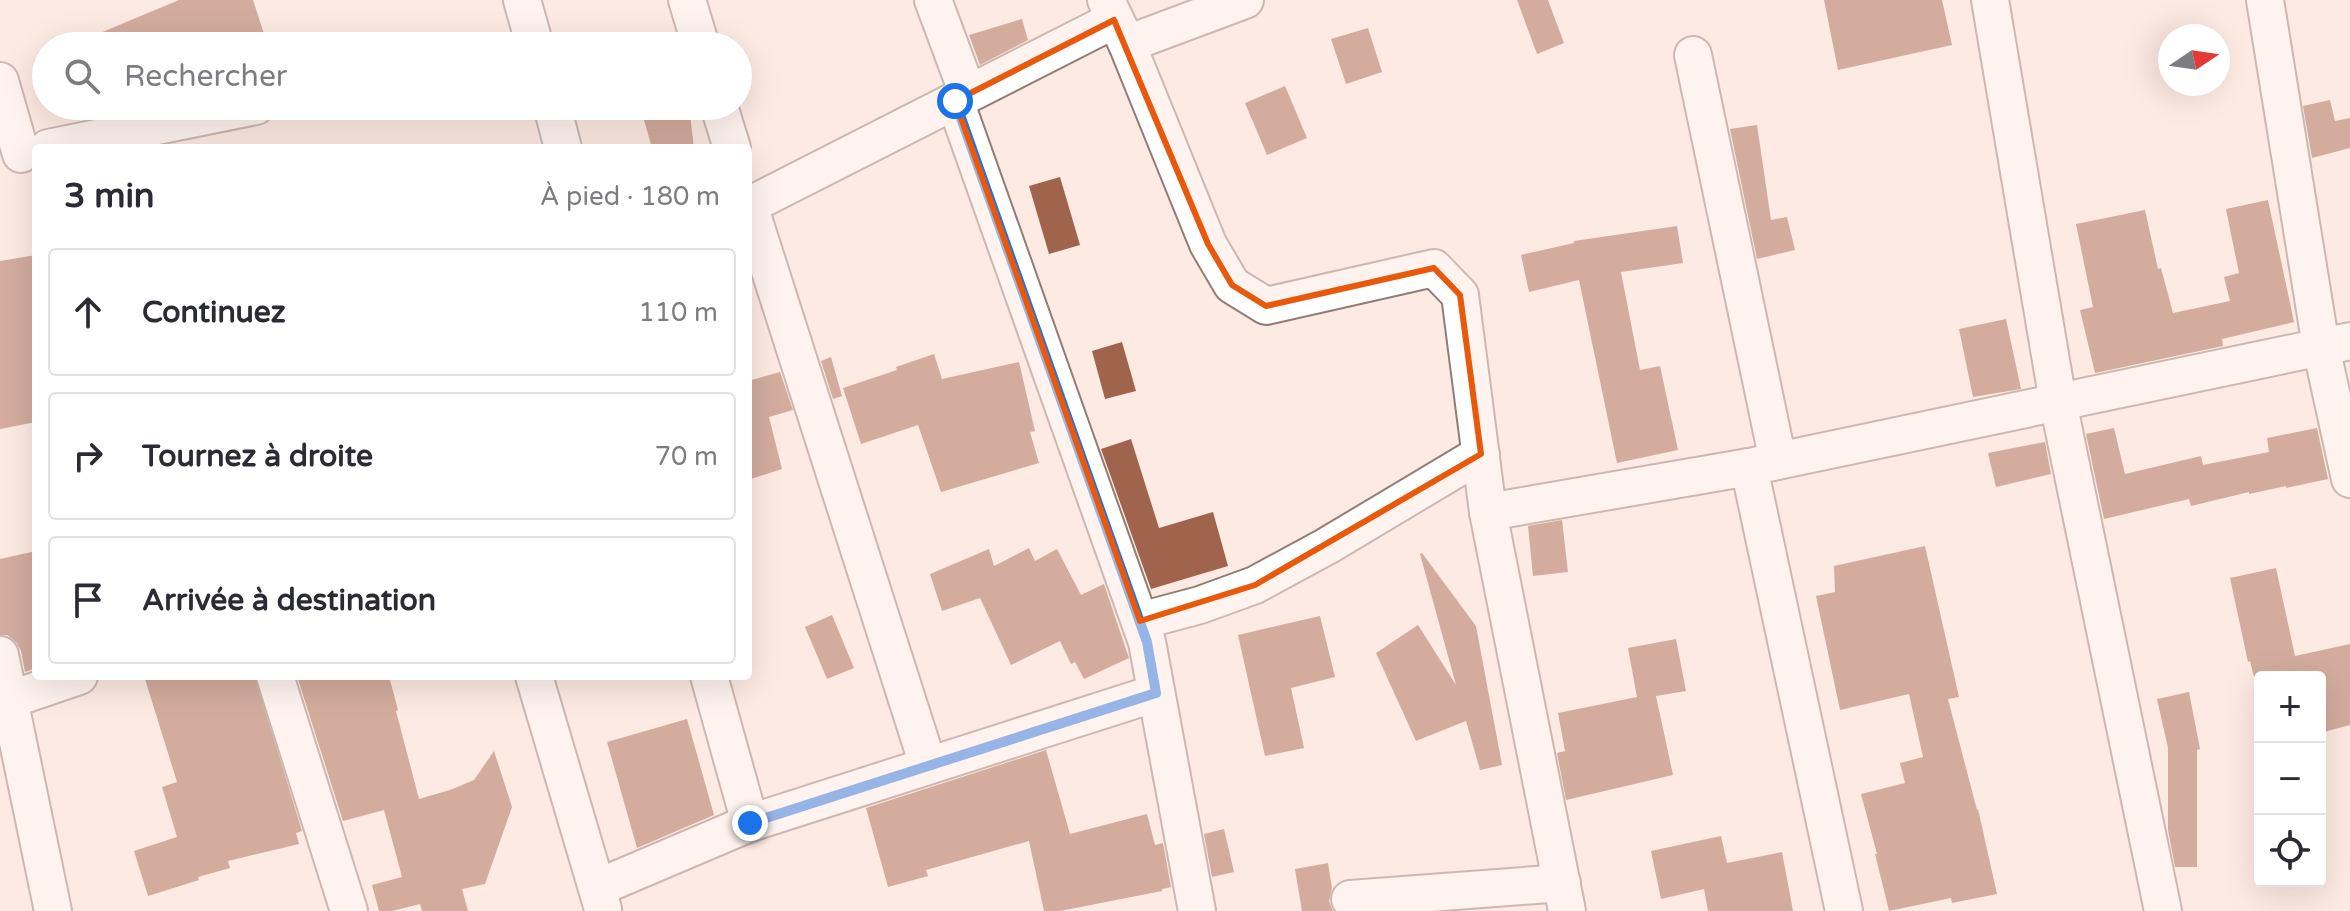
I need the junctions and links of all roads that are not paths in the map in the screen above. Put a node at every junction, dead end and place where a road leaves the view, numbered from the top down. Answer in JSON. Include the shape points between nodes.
{"nodes":[{"id":1,"x":522,"y":0,"type":"edge"},
{"id":2,"x":687,"y":0,"type":"edge"},
{"id":3,"x":933,"y":0,"type":"edge"},
{"id":4,"x":1245,"y":0,"type":"edge"},
{"id":5,"x":1990,"y":0,"type":"edge"},
{"id":6,"x":2265,"y":0,"type":"edge"},
{"id":7,"x":1116,"y":21,"type":"edge"},
{"id":8,"x":531,"y":32,"type":"edge"},
{"id":9,"x":697,"y":32,"type":"edge"},
{"id":10,"x":1693,"y":55,"type":"dead end"},
{"id":11,"x":0,"y":81,"type":"edge"},
{"id":12,"x":962,"y":97,"type":"junction"},
{"id":13,"x":187,"y":120,"type":"edge"},
{"id":14,"x":556,"y":120,"type":"edge"},
{"id":15,"x":723,"y":120,"type":"edge"},
{"id":16,"x":70,"y":144,"type":"edge"},
{"id":17,"x":562,"y":144,"type":"edge"},
{"id":18,"x":731,"y":144,"type":"edge"},
{"id":19,"x":26,"y":153,"type":"edge"},
{"id":20,"x":752,"y":202,"type":"edge"},
{"id":21,"x":752,"y":216,"type":"edge"},
{"id":22,"x":2336,"y":344,"type":"edge"},
{"id":23,"x":2058,"y":402,"type":"junction"},
{"id":24,"x":1481,"y":454,"type":"junction"},
{"id":25,"x":1764,"y":464,"type":"junction"},
{"id":26,"x":2350,"y":479,"type":"edge"},
{"id":27,"x":1488,"y":512,"type":"junction"},
{"id":28,"x":1140,"y":621,"type":"junction"},
{"id":29,"x":0,"y":655,"type":"edge"},
{"id":30,"x":67,"y":680,"type":"edge"},
{"id":31,"x":276,"y":680,"type":"edge"},
{"id":32,"x":535,"y":680,"type":"edge"},
{"id":33,"x":710,"y":680,"type":"edge"},
{"id":34,"x":1156,"y":693,"type":"junction"},
{"id":35,"x":5,"y":701,"type":"edge"},
{"id":36,"x":928,"y":765,"type":"junction"},
{"id":37,"x":750,"y":823,"type":"junction"},
{"id":38,"x":1565,"y":897,"type":"edge"},
{"id":39,"x":600,"y":899,"type":"edge"},
{"id":40,"x":1350,"y":899,"type":"dead end"},
{"id":41,"x":53,"y":911,"type":"edge"},
{"id":42,"x":349,"y":911,"type":"edge"},
{"id":43,"x":1197,"y":911,"type":"edge"},
{"id":44,"x":1844,"y":911,"type":"edge"},
{"id":45,"x":2163,"y":911,"type":"edge"}],
"edges":[{"from":1,"to":8,"type":"street"},
{"from":2,"to":9,"type":"street"},
{"from":3,"to":12,"type":"street"},
{"from":4,"to":7,"type":"street"},
{"from":5,"to":23,"type":"street"},
{"from":6,"to":22,"type":"street"},
{"from":7,"to":12,"type":"street"},
{"from":7,"to":24,"type":"street","via":[[1208,244],[1232,285],[1266,306],[1434,268],[1460,295]]},
{"from":10,"to":25,"type":"street"},
{"from":11,"to":19,"type":"street"},
{"from":12,"to":20,"type":"street"},
{"from":12,"to":28,"type":"street"},
{"from":13,"to":16,"type":"street"},
{"from":14,"to":17,"type":"street"},
{"from":15,"to":18,"type":"street"},
{"from":21,"to":36,"type":"street"},
{"from":22,"to":23,"type":"street"},
{"from":22,"to":26,"type":"street"},
{"from":23,"to":25,"type":"street"},
{"from":23,"to":45,"type":"street"},
{"from":24,"to":27,"type":"street"},
{"from":24,"to":28,"type":"street","via":[[1255,585]]},
{"from":25,"to":27,"type":"street"},
{"from":25,"to":44,"type":"street"},
{"from":27,"to":38,"type":"street"},
{"from":28,"to":34,"type":"street"},
{"from":29,"to":35,"type":"street"},
{"from":30,"to":35,"type":"street"},
{"from":31,"to":42,"type":"street"},
{"from":32,"to":39,"type":"street"},
{"from":33,"to":37,"type":"street"},
{"from":34,"to":36,"type":"street"},
{"from":34,"to":43,"type":"street"},
{"from":35,"to":41,"type":"street"},
{"from":36,"to":37,"type":"street"},
{"from":37,"to":39,"type":"street"},
{"from":38,"to":40,"type":"street"}]}
